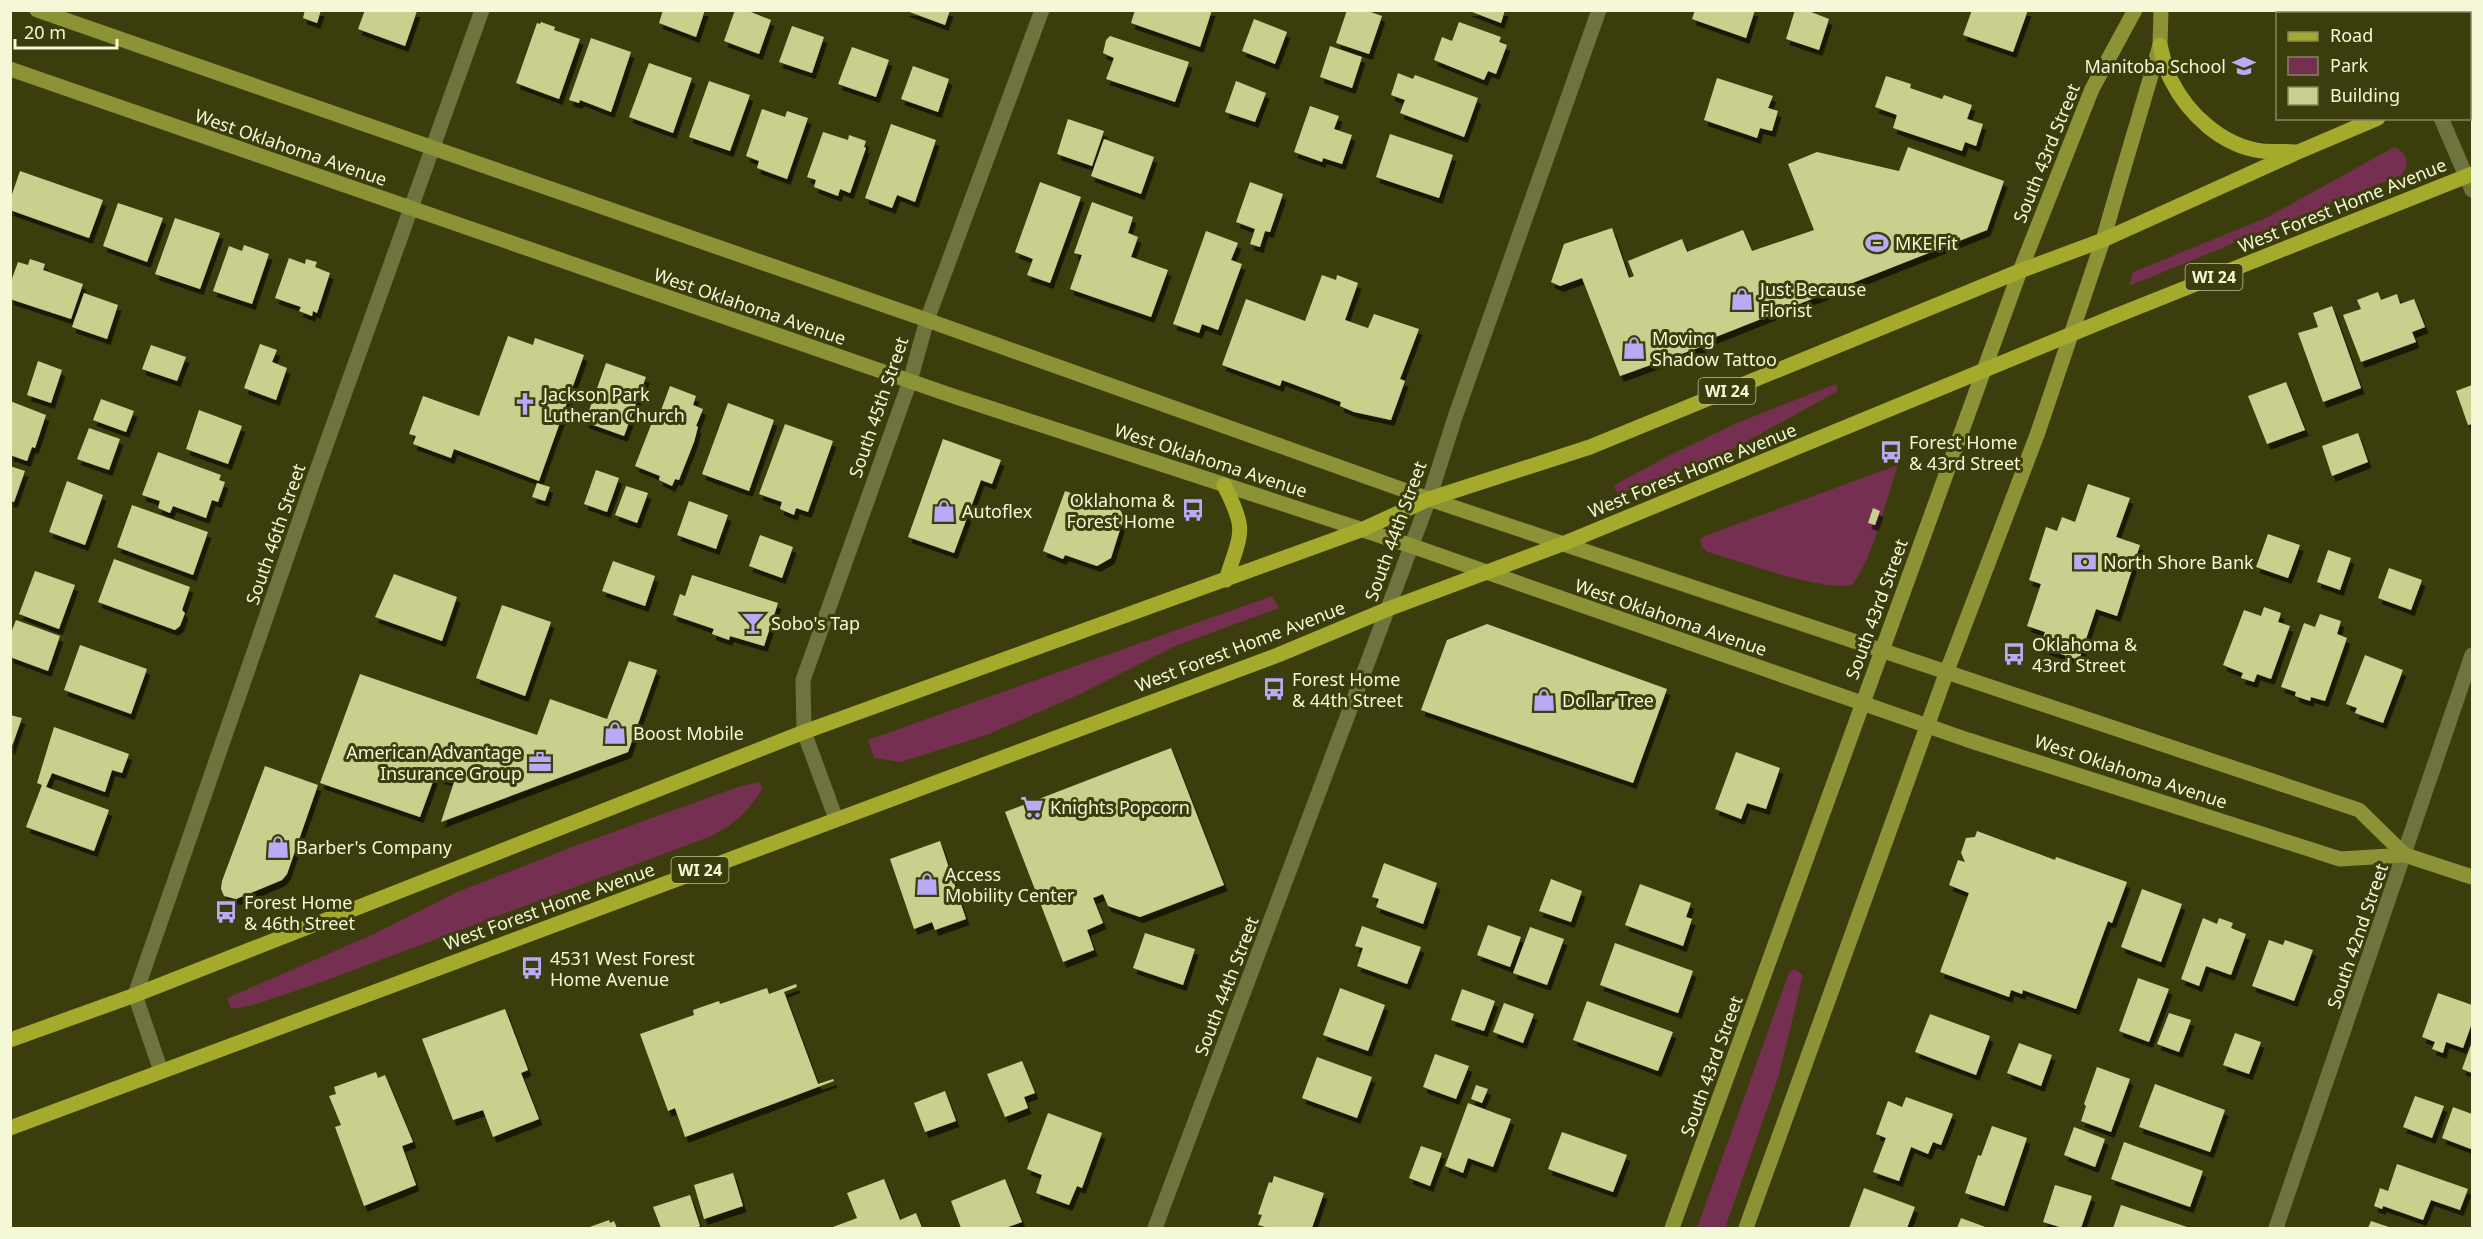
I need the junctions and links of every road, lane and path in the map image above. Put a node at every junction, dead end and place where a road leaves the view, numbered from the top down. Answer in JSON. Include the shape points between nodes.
{"nodes":[{"id":1,"x":37,"y":10,"type":"edge"},
{"id":2,"x":482,"y":10,"type":"edge"},
{"id":3,"x":1042,"y":10,"type":"edge"},
{"id":4,"x":1599,"y":10,"type":"edge"},
{"id":5,"x":2135,"y":10,"type":"edge"},
{"id":6,"x":2161,"y":10,"type":"edge"},
{"id":7,"x":2160,"y":45,"type":"junction"},
{"id":8,"x":10,"y":69,"type":"edge"},
{"id":9,"x":2373,"y":120,"type":"edge"},
{"id":10,"x":2442,"y":120,"type":"edge"},
{"id":11,"x":434,"y":148,"type":"junction"},
{"id":12,"x":2298,"y":152,"type":"junction"},
{"id":13,"x":2471,"y":180,"type":"edge"},
{"id":14,"x":412,"y":210,"type":"junction"},
{"id":15,"x":2103,"y":240,"type":"junction"},
{"id":16,"x":2020,"y":271,"type":"junction"},
{"id":17,"x":927,"y":321,"type":"junction"},
{"id":18,"x":2071,"y":335,"type":"junction"},
{"id":19,"x":1982,"y":372,"type":"junction"},
{"id":20,"x":910,"y":381,"type":"junction"},
{"id":21,"x":1224,"y":485,"type":"junction"},
{"id":22,"x":1430,"y":499,"type":"junction"},
{"id":23,"x":1361,"y":530,"type":"junction"},
{"id":24,"x":1565,"y":543,"type":"junction"},
{"id":25,"x":1412,"y":546,"type":"junction"},
{"id":26,"x":1485,"y":573,"type":"junction"},
{"id":27,"x":1226,"y":580,"type":"junction"},
{"id":28,"x":1388,"y":609,"type":"junction"},
{"id":29,"x":1882,"y":649,"type":"junction"},
{"id":30,"x":2472,"y":655,"type":"edge"},
{"id":31,"x":1947,"y":672,"type":"junction"},
{"id":32,"x":1863,"y":704,"type":"junction"},
{"id":33,"x":1927,"y":725,"type":"junction"},
{"id":34,"x":804,"y":732,"type":"junction"},
{"id":35,"x":836,"y":819,"type":"junction"},
{"id":36,"x":2405,"y":855,"type":"junction"},
{"id":37,"x":2472,"y":877,"type":"edge"},
{"id":38,"x":135,"y":995,"type":"junction"},
{"id":39,"x":10,"y":1040,"type":"edge"},
{"id":40,"x":161,"y":1071,"type":"junction"},
{"id":41,"x":10,"y":1128,"type":"edge"},
{"id":42,"x":1155,"y":1228,"type":"edge"},
{"id":43,"x":1672,"y":1228,"type":"edge"},
{"id":44,"x":1746,"y":1228,"type":"edge"},
{"id":45,"x":2276,"y":1228,"type":"edge"}],
"edges":[{"from":1,"to":11,"type":"main road","name":"West Oklahoma Avenue"},
{"from":2,"to":11,"type":"street","name":"South 46th Street"},
{"from":3,"to":17,"type":"street","name":"South 45th Street"},
{"from":4,"to":22,"type":"street","name":"South 44th Street"},
{"from":5,"to":16,"type":"main road","name":"South 43rd Street","via":[[2092,89]]},
{"from":6,"to":7,"type":"main road"},
{"from":7,"to":12,"type":"main road","via":[[2170,78],[2204,124],[2230,140],[2260,150]]},
{"from":7,"to":15,"type":"main road"},
{"from":8,"to":14,"type":"main road","name":"West Oklahoma Avenue"},
{"from":9,"to":12,"type":"main road","number":"WI 24"},
{"from":10,"to":13,"type":"street"},
{"from":11,"to":14,"type":"street","name":"South 46th Street"},
{"from":11,"to":17,"type":"main road","name":"West Oklahoma Avenue"},
{"from":12,"to":15,"type":"main road","number":"WI 24"},
{"from":13,"to":18,"type":"main road","name":"West Forest Home Avenue","number":"WI 24"},
{"from":14,"to":20,"type":"main road","name":"West Oklahoma Avenue"},
{"from":14,"to":38,"type":"street","name":"South 46th Street","via":[[316,473]]},
{"from":15,"to":16,"type":"main road","number":"WI 24"},
{"from":15,"to":18,"type":"main road"},
{"from":16,"to":19,"type":"main road","name":"South 43rd Street"},
{"from":16,"to":22,"type":"main road","number":"WI 24","via":[[1590,447]]},
{"from":17,"to":20,"type":"street","name":"South 45th Street"},
{"from":17,"to":22,"type":"main road","name":"West Oklahoma Avenue"},
{"from":18,"to":19,"type":"main road","name":"West Forest Home Avenue","number":"WI 24"},
{"from":18,"to":31,"type":"main road"},
{"from":19,"to":24,"type":"main road","name":"West Forest Home Avenue","number":"WI 24"},
{"from":19,"to":29,"type":"main road","name":"South 43rd Street"},
{"from":20,"to":21,"type":"main road","name":"West Oklahoma Avenue"},
{"from":20,"to":34,"type":"street","name":"South 45th Street","via":[[803,680]]},
{"from":21,"to":23,"type":"main road","name":"West Oklahoma Avenue"},
{"from":21,"to":27,"type":"main road","via":[[1238,513],[1242,532]]},
{"from":22,"to":23,"type":"main road","number":"WI 24"},
{"from":22,"to":24,"type":"main road","name":"West Oklahoma Avenue"},
{"from":22,"to":25,"type":"street","name":"South 44th Street"},
{"from":23,"to":25,"type":"main road","name":"West Oklahoma Avenue"},
{"from":23,"to":27,"type":"main road","number":"WI 24"},
{"from":24,"to":26,"type":"main road","name":"West Forest Home Avenue","number":"WI 24"},
{"from":24,"to":29,"type":"main road","name":"West Oklahoma Avenue"},
{"from":25,"to":26,"type":"main road","name":"West Oklahoma Avenue"},
{"from":25,"to":28,"type":"street","name":"South 44th Street"},
{"from":26,"to":28,"type":"main road","name":"West Forest Home Avenue","number":"WI 24"},
{"from":26,"to":32,"type":"main road","name":"West Oklahoma Avenue"},
{"from":27,"to":34,"type":"main road","number":"WI 24"},
{"from":28,"to":35,"type":"main road","name":"West Forest Home Avenue","number":"WI 24","via":[[1278,655]]},
{"from":28,"to":42,"type":"street","name":"South 44th Street"},
{"from":29,"to":31,"type":"main road","name":"West Oklahoma Avenue"},
{"from":29,"to":32,"type":"main road","name":"South 43rd Street"},
{"from":30,"to":36,"type":"street","name":"South 42nd Street"},
{"from":31,"to":33,"type":"main road"},
{"from":31,"to":36,"type":"main road","name":"West Oklahoma Avenue","via":[[2359,810]]},
{"from":32,"to":33,"type":"main road","name":"West Oklahoma Avenue"},
{"from":32,"to":43,"type":"main road","name":"South 43rd Street"},
{"from":33,"to":36,"type":"main road","name":"West Oklahoma Avenue","via":[[2340,859]]},
{"from":33,"to":44,"type":"main road"},
{"from":34,"to":35,"type":"street","name":"South 45th Street"},
{"from":34,"to":38,"type":"main road","number":"WI 24"},
{"from":35,"to":40,"type":"main road","name":"West Forest Home Avenue","number":"WI 24"},
{"from":36,"to":37,"type":"main road","name":"West Oklahoma Avenue"},
{"from":36,"to":45,"type":"street","name":"South 42nd Street"},
{"from":38,"to":39,"type":"main road","number":"WI 24"},
{"from":38,"to":40,"type":"street"},
{"from":40,"to":41,"type":"main road","name":"West Forest Home Avenue","number":"WI 24"}]}
